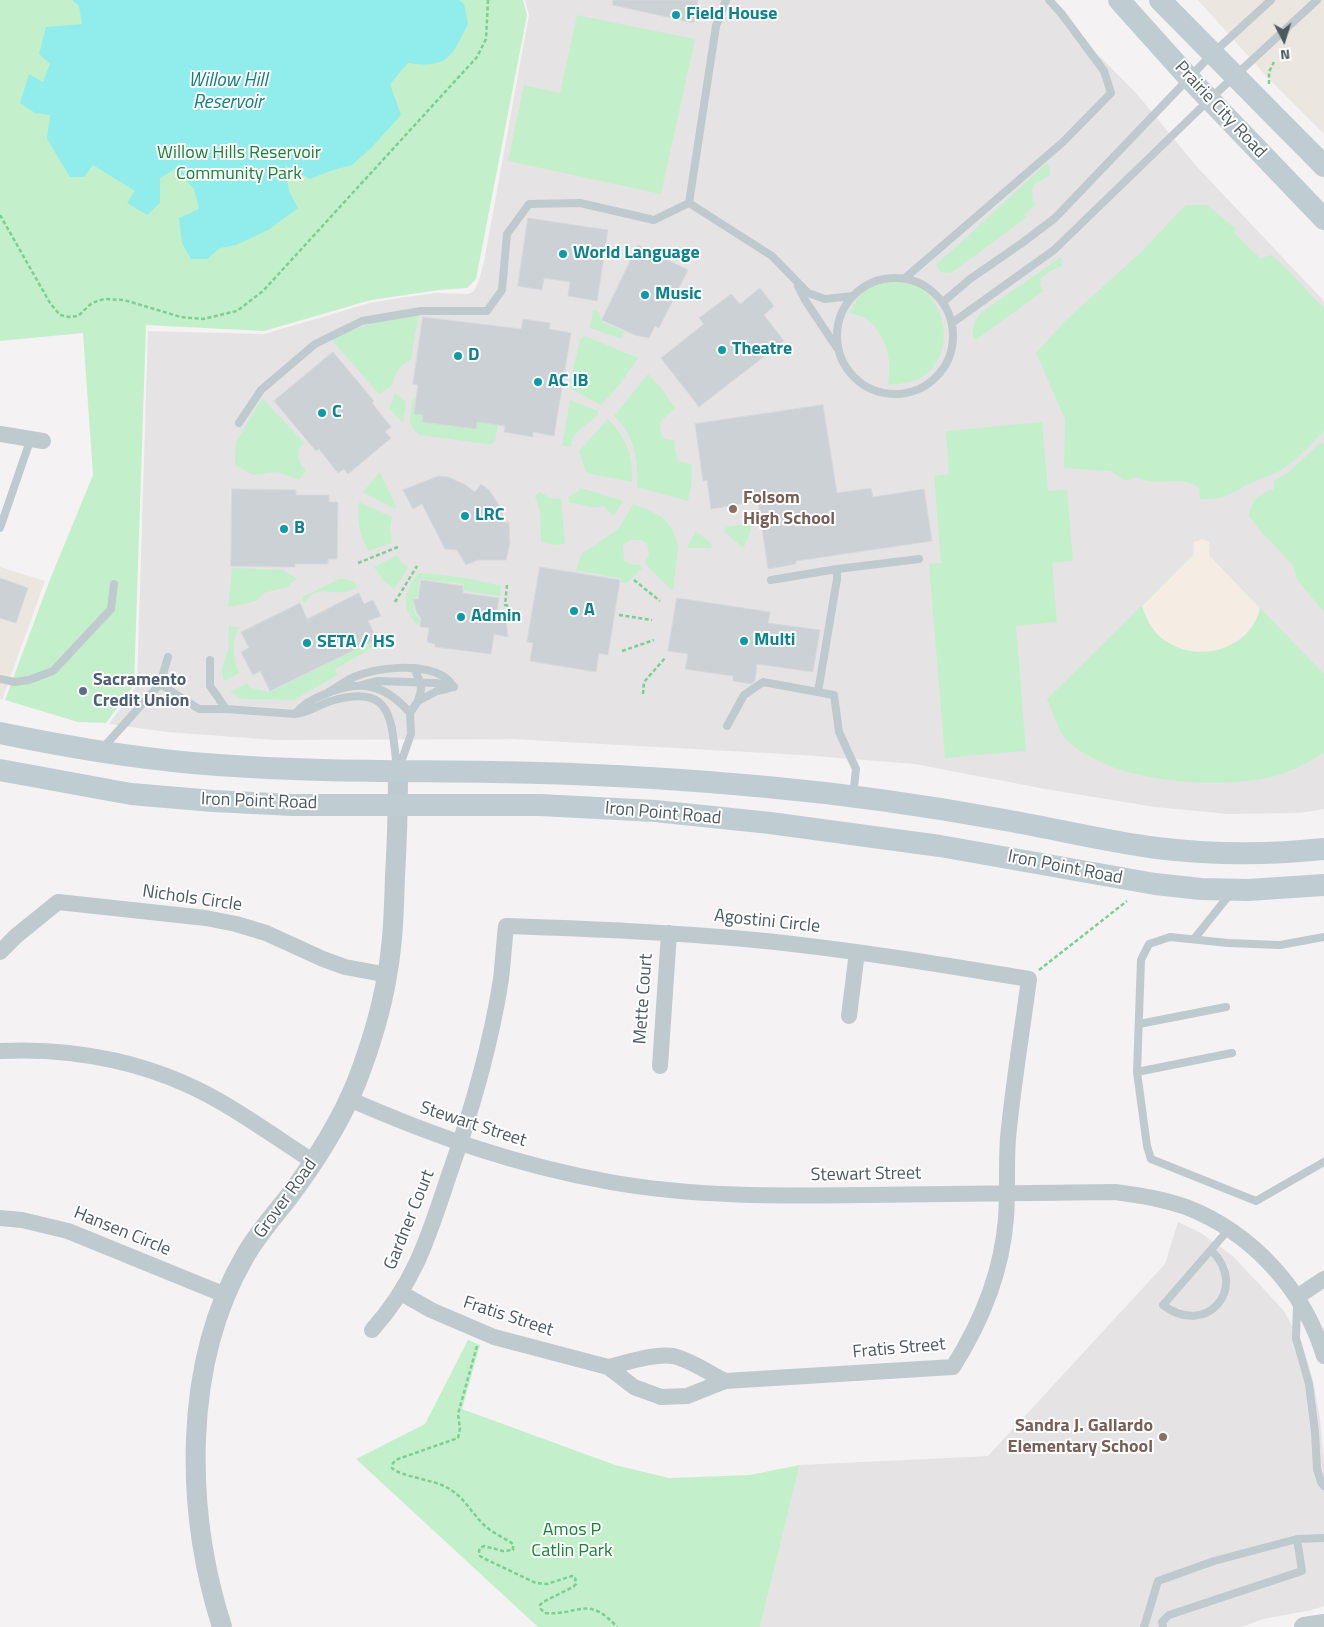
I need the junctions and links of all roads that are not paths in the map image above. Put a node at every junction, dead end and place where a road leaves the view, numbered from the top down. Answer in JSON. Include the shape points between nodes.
{"nodes":[{"id":1,"x":726,"y":0,"type":"edge"},
{"id":2,"x":1049,"y":0,"type":"edge"},
{"id":3,"x":1118,"y":0,"type":"edge"},
{"id":4,"x":1160,"y":0,"type":"edge"},
{"id":5,"x":1271,"y":0,"type":"edge"},
{"id":6,"x":1317,"y":0,"type":"edge"},
{"id":7,"x":1220,"y":47,"type":"junction"},
{"id":8,"x":1235,"y":76,"type":"junction"},
{"id":9,"x":1189,"y":78,"type":"junction"},
{"id":10,"x":1210,"y":99,"type":"junction"},
{"id":11,"x":1324,"y":166,"type":"edge"},
{"id":12,"x":690,"y":203,"type":"junction"},
{"id":13,"x":1324,"y":219,"type":"edge"},
{"id":14,"x":905,"y":278,"type":"junction"},
{"id":15,"x":795,"y":280,"type":"junction"},
{"id":16,"x":852,"y":296,"type":"junction"},
{"id":17,"x":943,"y":302,"type":"junction"},
{"id":18,"x":952,"y":323,"type":"junction"},
{"id":19,"x":838,"y":349,"type":"junction"},
{"id":20,"x":239,"y":423,"type":"dead end"},
{"id":21,"x":0,"y":434,"type":"edge"},
{"id":22,"x":37,"y":439,"type":"joint"},
{"id":23,"x":0,"y":528,"type":"edge"},
{"id":24,"x":919,"y":558,"type":"dead end"},
{"id":25,"x":837,"y":569,"type":"junction"},
{"id":26,"x":771,"y":580,"type":"dead end"},
{"id":27,"x":114,"y":584,"type":"dead end"},
{"id":28,"x":168,"y":657,"type":"dead end"},
{"id":29,"x":210,"y":660,"type":"dead end"},
{"id":30,"x":414,"y":668,"type":"junction"},
{"id":31,"x":0,"y":679,"type":"edge"},
{"id":32,"x":420,"y":682,"type":"junction"},
{"id":33,"x":160,"y":684,"type":"junction"},
{"id":34,"x":362,"y":685,"type":"junction"},
{"id":35,"x":454,"y":687,"type":"junction"},
{"id":36,"x":818,"y":692,"type":"junction"},
{"id":37,"x":327,"y":693,"type":"junction"},
{"id":38,"x":418,"y":701,"type":"junction"},
{"id":39,"x":226,"y":709,"type":"junction"},
{"id":40,"x":410,"y":713,"type":"junction"},
{"id":41,"x":294,"y":714,"type":"junction"},
{"id":42,"x":727,"y":726,"type":"dead end"},
{"id":43,"x":0,"y":733,"type":"edge"},
{"id":44,"x":100,"y":751,"type":"junction"},
{"id":45,"x":0,"y":770,"type":"edge"},
{"id":46,"x":398,"y":772,"type":"junction"},
{"id":47,"x":853,"y":798,"type":"junction"},
{"id":48,"x":398,"y":804,"type":"junction"},
{"id":49,"x":1324,"y":849,"type":"edge"},
{"id":50,"x":1324,"y":885,"type":"edge"},
{"id":51,"x":1233,"y":890,"type":"junction"},
{"id":52,"x":668,"y":933,"type":"junction"},
{"id":53,"x":1324,"y":937,"type":"edge"},
{"id":54,"x":1194,"y":940,"type":"junction"},
{"id":55,"x":0,"y":952,"type":"edge"},
{"id":56,"x":858,"y":952,"type":"junction"},
{"id":57,"x":388,"y":975,"type":"junction"},
{"id":58,"x":1226,"y":1007,"type":"dead end"},
{"id":59,"x":849,"y":1016,"type":"dead end"},
{"id":60,"x":1139,"y":1024,"type":"junction"},
{"id":61,"x":0,"y":1051,"type":"edge"},
{"id":62,"x":1232,"y":1053,"type":"dead end"},
{"id":63,"x":660,"y":1066,"type":"dead end"},
{"id":64,"x":1137,"y":1072,"type":"junction"},
{"id":65,"x":349,"y":1099,"type":"junction"},
{"id":66,"x":460,"y":1144,"type":"junction"},
{"id":67,"x":314,"y":1162,"type":"junction"},
{"id":68,"x":1324,"y":1162,"type":"edge"},
{"id":69,"x":1006,"y":1193,"type":"junction"},
{"id":70,"x":0,"y":1218,"type":"edge"},
{"id":71,"x":1229,"y":1229,"type":"junction"},
{"id":72,"x":1211,"y":1250,"type":"junction"},
{"id":73,"x":1324,"y":1279,"type":"edge"},
{"id":74,"x":401,"y":1294,"type":"junction"},
{"id":75,"x":225,"y":1295,"type":"junction"},
{"id":76,"x":1297,"y":1297,"type":"junction"},
{"id":77,"x":372,"y":1330,"type":"dead end"},
{"id":78,"x":1324,"y":1356,"type":"edge"},
{"id":79,"x":608,"y":1367,"type":"junction"},
{"id":80,"x":725,"y":1381,"type":"junction"},
{"id":81,"x":1324,"y":1486,"type":"edge"},
{"id":82,"x":1324,"y":1538,"type":"edge"},
{"id":83,"x":1296,"y":1539,"type":"junction"},
{"id":84,"x":1324,"y":1624,"type":"edge"},
{"id":85,"x":222,"y":1627,"type":"edge"},
{"id":86,"x":1144,"y":1627,"type":"edge"},
{"id":87,"x":1163,"y":1627,"type":"edge"},
{"id":88,"x":1304,"y":1627,"type":"edge"}],
"edges":[{"from":1,"to":12,"type":"lane","via":[[716,26]]},
{"from":2,"to":14,"type":"lane","via":[[1104,71],[1112,93],[1063,142]]},
{"from":3,"to":9,"type":"main road","name":"Prairie City Road"},
{"from":4,"to":7,"type":"main road","name":"Prairie City Road"},
{"from":5,"to":7,"type":"lane"},
{"from":6,"to":8,"type":"lane"},
{"from":7,"to":8,"type":"main road","name":"Prairie City Road"},
{"from":7,"to":9,"type":"lane"},
{"from":8,"to":10,"type":"lane"},
{"from":8,"to":11,"type":"main road","name":"Prairie City Road"},
{"from":9,"to":10,"type":"main road","name":"Prairie City Road"},
{"from":9,"to":17,"type":"lane","via":[[1055,218]]},
{"from":10,"to":13,"type":"main road","name":"Prairie City Road"},
{"from":10,"to":18,"type":"lane","via":[[1054,250]]},
{"from":12,"to":15,"type":"lane","via":[[772,256]]},
{"from":12,"to":20,"type":"lane","via":[[654,220],[580,203],[529,204],[507,234],[502,290],[487,311],[421,311],[362,320],[315,344],[261,390]]},
{"from":14,"to":16,"type":"lane","via":[[877,281]]},
{"from":14,"to":17,"type":"lane","via":[[926,286]]},
{"from":15,"to":16,"type":"lane","via":[[808,293],[825,299]]},
{"from":15,"to":19,"type":"lane"},
{"from":16,"to":19,"type":"lane","via":[[837,326]]},
{"from":17,"to":18,"type":"lane"},
{"from":18,"to":19,"type":"lane","via":[[953,346],[940,373],[924,386],[904,393],[882,393],[862,384],[847,369]]},
{"from":21,"to":22,"type":"street"},
{"from":22,"to":23,"type":"lane"},
{"from":24,"to":25,"type":"lane"},
{"from":25,"to":26,"type":"lane"},
{"from":25,"to":36,"type":"lane","via":[[838,579]]},
{"from":27,"to":31,"type":"lane","via":[[112,609],[54,671],[29,680]]},
{"from":28,"to":33,"type":"lane"},
{"from":29,"to":39,"type":"lane","via":[[210,686]]},
{"from":30,"to":32,"type":"lane"},
{"from":30,"to":35,"type":"lane","via":[[444,676]]},
{"from":30,"to":37,"type":"lane","via":[[375,670],[353,677]]},
{"from":32,"to":34,"type":"lane","via":[[378,681]]},
{"from":32,"to":35,"type":"lane"},
{"from":32,"to":38,"type":"lane","via":[[422,690]]},
{"from":33,"to":39,"type":"lane","via":[[199,709]]},
{"from":33,"to":44,"type":"lane"},
{"from":34,"to":37,"type":"lane"},
{"from":34,"to":40,"type":"lane","via":[[398,699]]},
{"from":35,"to":38,"type":"lane"},
{"from":36,"to":42,"type":"lane","via":[[763,682],[744,695]]},
{"from":36,"to":47,"type":"lane","via":[[834,695],[839,732],[856,769]]},
{"from":37,"to":41,"type":"lane"},
{"from":38,"to":40,"type":"lane"},
{"from":39,"to":41,"type":"lane"},
{"from":40,"to":46,"type":"lane","via":[[411,734]]},
{"from":41,"to":46,"type":"lane","via":[[347,697],[356,696],[380,703],[391,720]]},
{"from":43,"to":44,"type":"main road","name":"Iron Point Road"},
{"from":44,"to":46,"type":"main road","name":"Iron Point Road","via":[[217,765]]},
{"from":45,"to":48,"type":"main road","name":"Iron Point Road","via":[[150,796],[293,805]]},
{"from":46,"to":47,"type":"main road","name":"Iron Point Road","via":[[654,778]]},
{"from":46,"to":48,"type":"street","name":"Grover Road"},
{"from":47,"to":49,"type":"main road","name":"Iron Point Road","via":[[997,818],[1165,849],[1248,854]]},
{"from":48,"to":51,"type":"main road","name":"Iron Point Road","via":[[540,805],[655,811],[940,846],[1155,884]]},
{"from":48,"to":57,"type":"street","name":"Grover Road","via":[[393,934]]},
{"from":50,"to":51,"type":"main road","name":"Iron Point Road"},
{"from":51,"to":54,"type":"lane"},
{"from":52,"to":56,"type":"street","name":"Agostini Circle"},
{"from":52,"to":63,"type":"street","name":"Mette Court"},
{"from":52,"to":66,"type":"street","name":"Agostini Circle","via":[[506,926],[492,1030]]},
{"from":53,"to":54,"type":"lane","via":[[1280,944]]},
{"from":54,"to":60,"type":"lane","via":[[1170,937],[1149,944],[1141,960]]},
{"from":55,"to":57,"type":"street","name":"Nichols Circle","via":[[58,902],[236,924],[266,932],[345,967]]},
{"from":56,"to":59,"type":"street"},
{"from":56,"to":69,"type":"street","name":"Agostini Circle","via":[[1029,980],[1008,1137]]},
{"from":57,"to":65,"type":"street","name":"Grover Road","via":[[371,1042]]},
{"from":58,"to":60,"type":"lane"},
{"from":60,"to":64,"type":"lane"},
{"from":61,"to":67,"type":"street","via":[[77,1053],[157,1073],[220,1101]]},
{"from":62,"to":64,"type":"lane"},
{"from":64,"to":68,"type":"lane","via":[[1151,1159],[1256,1201]]},
{"from":65,"to":66,"type":"street","name":"Stewart Street"},
{"from":65,"to":67,"type":"street","name":"Grover Road"},
{"from":66,"to":69,"type":"street","name":"Stewart Street","via":[[544,1168],[611,1182],[680,1191],[749,1196]]},
{"from":66,"to":74,"type":"street","name":"Gardner Court","via":[[426,1245]]},
{"from":67,"to":75,"type":"street","name":"Grover Road","via":[[263,1228]]},
{"from":69,"to":71,"type":"street","name":"Stewart Street","via":[[1115,1192],[1139,1195],[1186,1207]]},
{"from":69,"to":80,"type":"street","name":"Fratis Street","via":[[1002,1248],[992,1288],[981,1317],[953,1366]]},
{"from":70,"to":75,"type":"street","name":"Hansen Circle","via":[[68,1231]]},
{"from":71,"to":72,"type":"lane"},
{"from":71,"to":76,"type":"street","name":"Stewart Street","via":[[1266,1259]]},
{"from":72,"to":72,"type":"lane","via":[[1226,1269],[1227,1281],[1218,1304],[1197,1316],[1185,1316],[1163,1305]]},
{"from":73,"to":76,"type":"street"},
{"from":74,"to":77,"type":"street","name":"Gardner Court"},
{"from":74,"to":79,"type":"street","name":"Fratis Street","via":[[494,1337]]},
{"from":75,"to":85,"type":"street","name":"Grover Road","via":[[214,1325],[201,1390],[196,1462],[198,1517],[207,1572]]},
{"from":76,"to":78,"type":"street","name":"Stewart Street"},
{"from":76,"to":81,"type":"lane","via":[[1296,1338],[1309,1384],[1317,1470]]},
{"from":79,"to":80,"type":"street","name":"Fratis Street","via":[[645,1358],[672,1356]]},
{"from":79,"to":80,"type":"street","name":"Fratis Street","via":[[634,1387],[661,1397],[688,1396]]},
{"from":82,"to":83,"type":"lane"},
{"from":83,"to":86,"type":"lane","via":[[1214,1561],[1158,1582]]},
{"from":83,"to":87,"type":"lane","via":[[1302,1571],[1169,1615],[1162,1622]]},
{"from":84,"to":88,"type":"street"}]}
